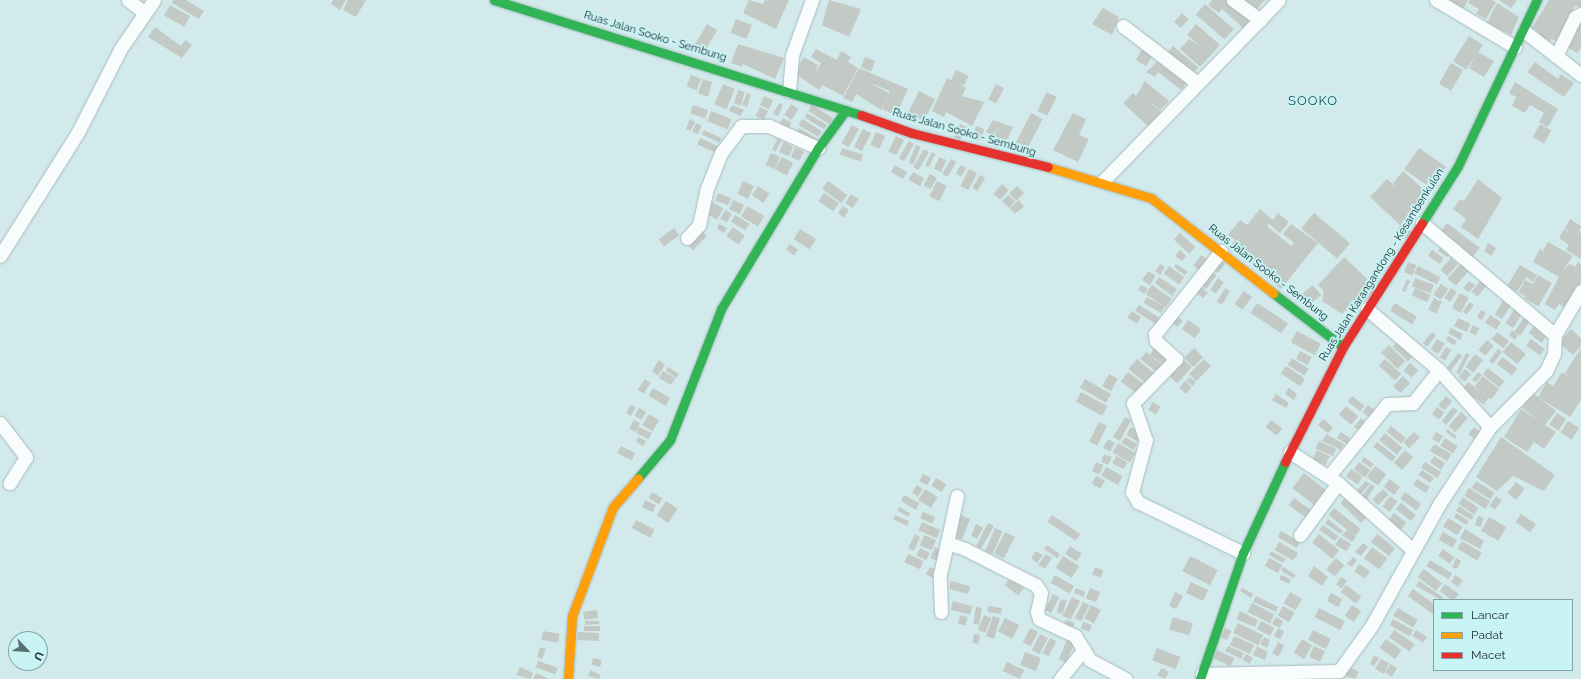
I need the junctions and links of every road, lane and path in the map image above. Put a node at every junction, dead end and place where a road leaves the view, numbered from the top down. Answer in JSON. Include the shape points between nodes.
{"nodes":[{"id":1,"x":128,"y":0,"type":"edge"},
{"id":2,"x":154,"y":0,"type":"edge"},
{"id":3,"x":494,"y":0,"type":"edge"},
{"id":4,"x":812,"y":0,"type":"edge"},
{"id":5,"x":1233,"y":0,"type":"edge"},
{"id":6,"x":1279,"y":0,"type":"edge"},
{"id":7,"x":1436,"y":0,"type":"edge"},
{"id":8,"x":1537,"y":0,"type":"edge"},
{"id":9,"x":144,"y":12,"type":"junction"},
{"id":10,"x":1581,"y":14,"type":"edge"},
{"id":11,"x":1261,"y":20,"type":"junction"},
{"id":12,"x":1123,"y":26,"type":"dead end"},
{"id":13,"x":1524,"y":31,"type":"junction"},
{"id":14,"x":1515,"y":47,"type":"junction"},
{"id":15,"x":1556,"y":56,"type":"junction"},
{"id":16,"x":1581,"y":75,"type":"edge"},
{"id":17,"x":1196,"y":82,"type":"junction"},
{"id":18,"x":788,"y":91,"type":"junction"},
{"id":19,"x":846,"y":110,"type":"junction"},
{"id":20,"x":818,"y":148,"type":"junction"},
{"id":21,"x":1103,"y":181,"type":"junction"},
{"id":22,"x":1422,"y":223,"type":"junction"},
{"id":23,"x":687,"y":238,"type":"dead end"},
{"id":24,"x":1221,"y":251,"type":"junction"},
{"id":25,"x":0,"y":256,"type":"edge"},
{"id":26,"x":1581,"y":291,"type":"edge"},
{"id":27,"x":1367,"y":309,"type":"junction"},
{"id":28,"x":1555,"y":336,"type":"junction"},
{"id":29,"x":1343,"y":347,"type":"junction"},
{"id":30,"x":1439,"y":370,"type":"junction"},
{"id":31,"x":0,"y":423,"type":"edge"},
{"id":32,"x":1490,"y":427,"type":"junction"},
{"id":33,"x":1290,"y":452,"type":"junction"},
{"id":34,"x":1334,"y":479,"type":"junction"},
{"id":35,"x":10,"y":483,"type":"dead end"},
{"id":36,"x":957,"y":496,"type":"dead end"},
{"id":37,"x":1300,"y":535,"type":"dead end"},
{"id":38,"x":947,"y":543,"type":"junction"},
{"id":39,"x":1413,"y":550,"type":"junction"},
{"id":40,"x":1243,"y":553,"type":"junction"},
{"id":41,"x":941,"y":612,"type":"dead end"},
{"id":42,"x":1084,"y":649,"type":"junction"},
{"id":43,"x":1201,"y":676,"type":"edge"},
{"id":44,"x":568,"y":679,"type":"edge"},
{"id":45,"x":1060,"y":679,"type":"edge"},
{"id":46,"x":1125,"y":679,"type":"edge"}],
"edges":[{"from":1,"to":9,"type":"street"},
{"from":2,"to":9,"type":"street"},
{"from":3,"to":18,"type":"main road","name":"Ruas Jalan Sooko - Sembung"},
{"from":4,"to":18,"type":"street","via":[[792,55]]},
{"from":5,"to":11,"type":"street"},
{"from":6,"to":11,"type":"street"},
{"from":7,"to":14,"type":"street"},
{"from":8,"to":13,"type":"main road","name":"Ruas Jalan Karangandong - Kesambenkulon"},
{"from":9,"to":25,"type":"street","via":[[78,132]]},
{"from":10,"to":15,"type":"street","via":[[1575,17]]},
{"from":11,"to":17,"type":"street"},
{"from":12,"to":17,"type":"street"},
{"from":13,"to":14,"type":"main road","name":"Ruas Jalan Karangandong - Kesambenkulon"},
{"from":13,"to":15,"type":"street"},
{"from":14,"to":22,"type":"main road","name":"Ruas Jalan Karangandong - Kesambenkulon","via":[[1458,166]]},
{"from":15,"to":16,"type":"street"},
{"from":17,"to":21,"type":"street"},
{"from":18,"to":19,"type":"main road","name":"Ruas Jalan Sooko - Sembung"},
{"from":19,"to":20,"type":"main road"},
{"from":19,"to":21,"type":"main road","name":"Ruas Jalan Sooko - Sembung","via":[[977,151]]},
{"from":20,"to":23,"type":"street","via":[[769,126],[740,126],[721,153],[706,191],[699,225]]},
{"from":20,"to":44,"type":"main road","via":[[721,309],[676,429],[607,520],[572,616]]},
{"from":21,"to":24,"type":"main road","name":"Ruas Jalan Sooko - Sembung","via":[[1159,202]]},
{"from":22,"to":27,"type":"main road","name":"Ruas Jalan Karangandong - Kesambenkulon"},
{"from":22,"to":28,"type":"street"},
{"from":24,"to":29,"type":"main road","name":"Ruas Jalan Sooko - Sembung"},
{"from":24,"to":40,"type":"street","via":[[1155,334],[1156,341],[1176,359],[1134,404],[1146,440],[1132,492],[1138,502]]},
{"from":26,"to":28,"type":"street"},
{"from":27,"to":29,"type":"main road","name":"Ruas Jalan Karangandong - Kesambenkulon"},
{"from":27,"to":30,"type":"street"},
{"from":28,"to":32,"type":"street","via":[[1554,354],[1546,371]]},
{"from":29,"to":33,"type":"main road","name":"Ruas Jalan Karangandong - Kesambenkulon"},
{"from":30,"to":32,"type":"street"},
{"from":30,"to":34,"type":"street","via":[[1413,403],[1387,404]]},
{"from":31,"to":35,"type":"street","via":[[13,435],[26,457]]},
{"from":32,"to":39,"type":"street"},
{"from":33,"to":34,"type":"street"},
{"from":33,"to":40,"type":"main road","name":"Ruas Jalan Karangandong - Kesambenkulon"},
{"from":34,"to":37,"type":"street"},
{"from":34,"to":39,"type":"street"},
{"from":36,"to":38,"type":"street"},
{"from":38,"to":41,"type":"street","via":[[940,574]]},
{"from":38,"to":42,"type":"street","via":[[966,549],[1036,585],[1041,594],[1037,612],[1039,619],[1075,636]]},
{"from":39,"to":43,"type":"street","via":[[1372,625],[1339,671]]},
{"from":40,"to":43,"type":"main road","name":"Ruas Jalan Karangandong - Kesambenkulon"},
{"from":42,"to":45,"type":"street"},
{"from":42,"to":46,"type":"street","via":[[1090,660]]}]}
